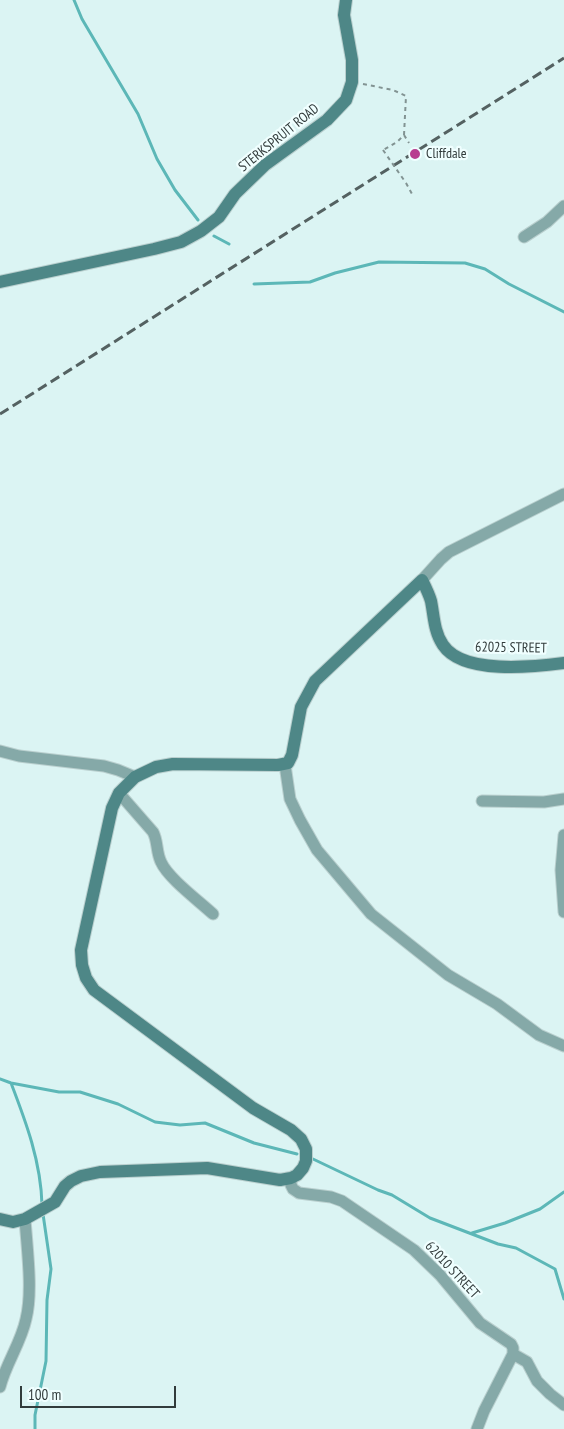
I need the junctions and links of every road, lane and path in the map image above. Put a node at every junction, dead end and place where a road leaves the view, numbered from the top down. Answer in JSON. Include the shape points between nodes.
{"nodes":[{"id":1,"x":346,"y":0,"type":"edge"},
{"id":2,"x":352,"y":82,"type":"junction"},
{"id":3,"x":404,"y":135,"type":"junction"},
{"id":4,"x":408,"y":143,"type":"dead end"},
{"id":5,"x":412,"y":194,"type":"dead end"},
{"id":6,"x":564,"y":206,"type":"edge"},
{"id":7,"x":524,"y":237,"type":"dead end"},
{"id":8,"x":0,"y":282,"type":"edge"},
{"id":9,"x":564,"y":494,"type":"edge"},
{"id":10,"x":422,"y":580,"type":"junction"},
{"id":11,"x":564,"y":663,"type":"edge"},
{"id":12,"x":0,"y":751,"type":"edge"},
{"id":13,"x":285,"y":764,"type":"junction"},
{"id":14,"x":135,"y":777,"type":"junction"},
{"id":15,"x":119,"y":794,"type":"junction"},
{"id":16,"x":564,"y":799,"type":"edge"},
{"id":17,"x":482,"y":802,"type":"dead end"},
{"id":18,"x":564,"y":835,"type":"edge"},
{"id":19,"x":564,"y":912,"type":"edge"},
{"id":20,"x":213,"y":914,"type":"dead end"},
{"id":21,"x":564,"y":1046,"type":"edge"},
{"id":22,"x":291,"y":1178,"type":"junction"},
{"id":23,"x":0,"y":1219,"type":"edge"},
{"id":24,"x":25,"y":1219,"type":"junction"},
{"id":25,"x":513,"y":1354,"type":"junction"},
{"id":26,"x":0,"y":1387,"type":"edge"},
{"id":27,"x":564,"y":1405,"type":"edge"},
{"id":28,"x":477,"y":1429,"type":"edge"}],
"edges":[{"from":1,"to":2,"type":"street","name":"STERKSPRUIT ROAD","via":[[344,15],[352,60]]},
{"from":2,"to":3,"type":"path","via":[[393,90],[406,96]]},
{"from":2,"to":8,"type":"street","name":"STERKSPRUIT ROAD","via":[[346,100],[327,120],[266,165],[235,194],[219,217],[200,232],[181,242],[154,249]]},
{"from":3,"to":4,"type":"path"},
{"from":3,"to":5,"type":"path","bridge":true,"via":[[383,150]]},
{"from":6,"to":7,"type":"street"},
{"from":9,"to":10,"type":"street","via":[[449,552]]},
{"from":10,"to":11,"type":"street","name":"62025 STREET","via":[[443,646],[456,657],[485,666]]},
{"from":10,"to":13,"type":"street","via":[[315,681],[300,707],[291,760]]},
{"from":12,"to":14,"type":"street","via":[[104,766]]},
{"from":13,"to":14,"type":"street","via":[[173,764],[156,767]]},
{"from":13,"to":21,"type":"street","via":[[290,799],[317,850],[371,914],[448,975],[497,1004],[539,1035]]},
{"from":14,"to":15,"type":"street"},
{"from":15,"to":20,"type":"street","via":[[153,832],[158,856],[167,871]]},
{"from":15,"to":22,"type":"street","via":[[106,831],[82,950],[86,978],[94,990],[206,1074],[301,1139],[306,1161],[297,1176]]},
{"from":16,"to":17,"type":"street"},
{"from":18,"to":19,"type":"street","via":[[561,870]]},
{"from":22,"to":24,"type":"street","via":[[280,1180],[207,1168],[100,1172],[71,1181],[55,1202]]},
{"from":22,"to":25,"type":"street","name":"62010 STREET","via":[[293,1189],[342,1201],[414,1250],[440,1275],[480,1323],[511,1344]]},
{"from":23,"to":24,"type":"street","via":[[14,1222]]},
{"from":24,"to":26,"type":"street","via":[[27,1317]]},
{"from":25,"to":27,"type":"street","via":[[527,1362],[537,1381]]},
{"from":25,"to":28,"type":"street"}]}
